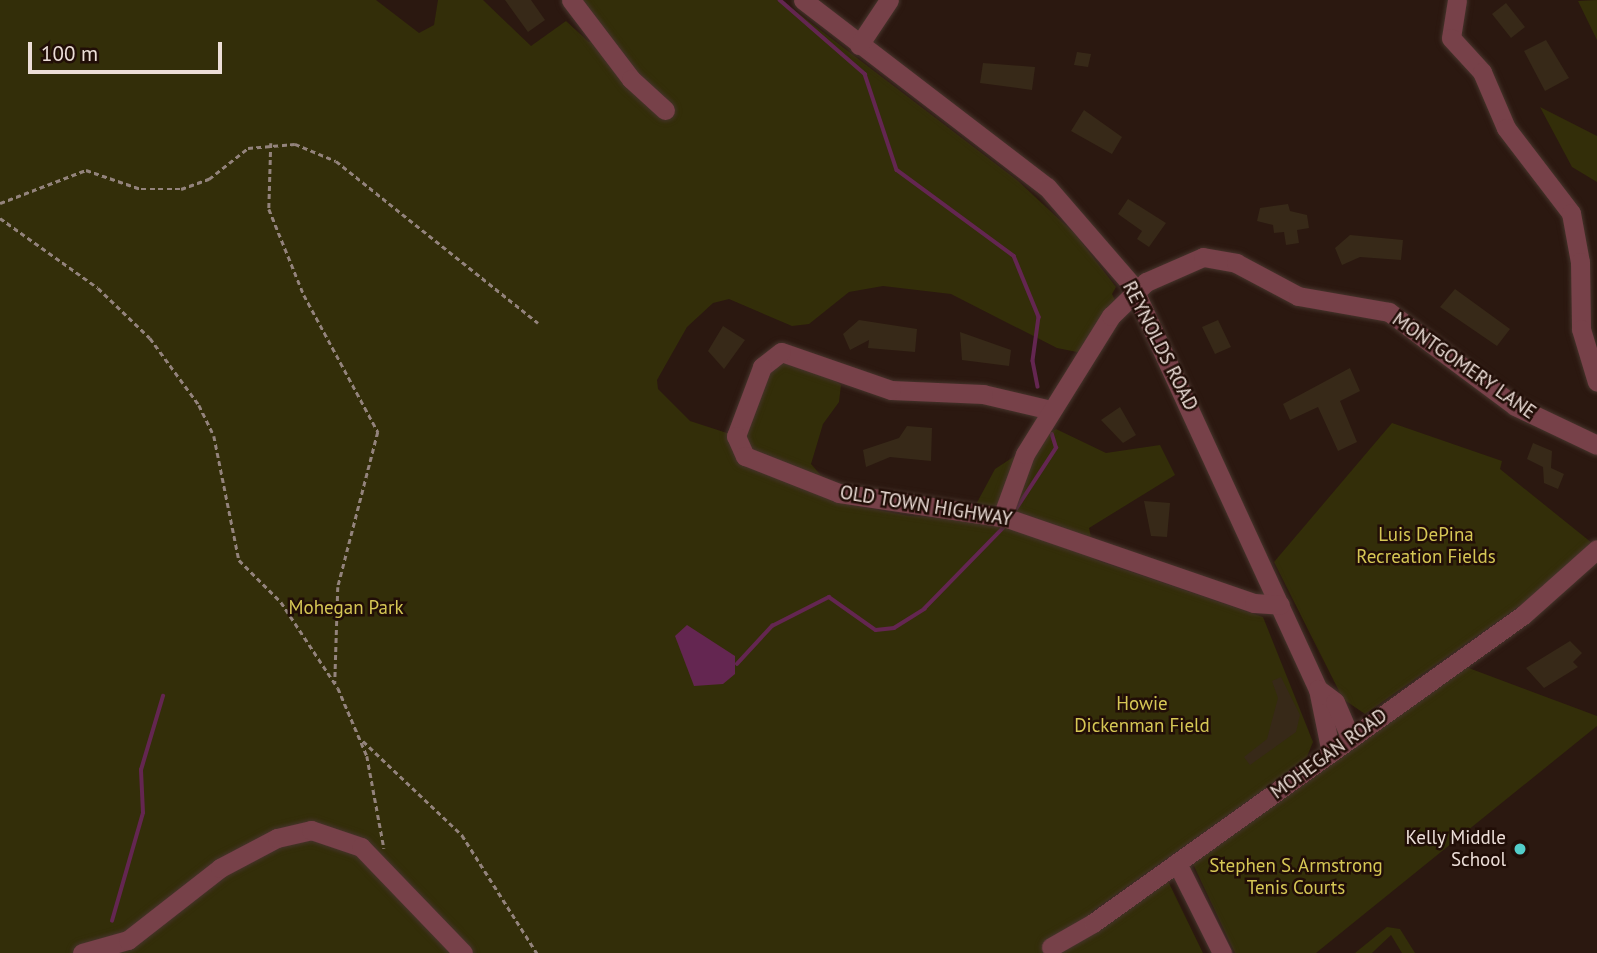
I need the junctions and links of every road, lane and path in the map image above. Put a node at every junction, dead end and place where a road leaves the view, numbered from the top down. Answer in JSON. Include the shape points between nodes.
{"nodes":[{"id":1,"x":571,"y":0,"type":"edge"},
{"id":2,"x":803,"y":0,"type":"edge"},
{"id":3,"x":888,"y":0,"type":"edge"},
{"id":4,"x":1457,"y":0,"type":"edge"},
{"id":5,"x":859,"y":45,"type":"junction"},
{"id":6,"x":665,"y":110,"type":"dead end"},
{"id":7,"x":271,"y":143,"type":"junction"},
{"id":8,"x":0,"y":203,"type":"edge"},
{"id":9,"x":0,"y":218,"type":"edge"},
{"id":10,"x":1135,"y":291,"type":"junction"},
{"id":11,"x":538,"y":323,"type":"dead end"},
{"id":12,"x":1597,"y":382,"type":"edge"},
{"id":13,"x":1051,"y":410,"type":"junction"},
{"id":14,"x":1597,"y":445,"type":"edge"},
{"id":15,"x":1002,"y":517,"type":"junction"},
{"id":16,"x":1597,"y":549,"type":"edge"},
{"id":17,"x":1280,"y":605,"type":"junction"},
{"id":18,"x":335,"y":683,"type":"junction"},
{"id":19,"x":1318,"y":689,"type":"junction"},
{"id":20,"x":361,"y":739,"type":"junction"},
{"id":21,"x":1351,"y":739,"type":"junction"},
{"id":22,"x":1331,"y":752,"type":"junction"},
{"id":23,"x":1177,"y":863,"type":"junction"},
{"id":24,"x":385,"y":869,"type":"junction"},
{"id":25,"x":1051,"y":947,"type":"dead end"},
{"id":26,"x":82,"y":953,"type":"edge"},
{"id":27,"x":463,"y":953,"type":"edge"},
{"id":28,"x":537,"y":953,"type":"edge"},
{"id":29,"x":1222,"y":953,"type":"edge"}],
"edges":[{"from":1,"to":6,"type":"street","via":[[631,79]]},
{"from":2,"to":5,"type":"street","name":"REYNOLDS ROAD"},
{"from":3,"to":5,"type":"street"},
{"from":4,"to":12,"type":"street","via":[[1451,38],[1482,72],[1506,128],[1553,182],[1573,219],[1581,329]]},
{"from":5,"to":10,"type":"street","name":"REYNOLDS ROAD","via":[[1047,187]]},
{"from":7,"to":8,"type":"path","via":[[238,153],[209,179],[181,190],[141,189],[86,170]]},
{"from":7,"to":11,"type":"path","via":[[324,153]]},
{"from":7,"to":18,"type":"path","via":[[269,209],[304,295],[378,432],[338,587]]},
{"from":9,"to":18,"type":"path","via":[[98,288],[174,368],[214,436],[242,567],[281,602]]},
{"from":10,"to":13,"type":"street"},
{"from":10,"to":14,"type":"street","name":"MONTGOMERY LANE","via":[[1210,256],[1298,296],[1381,309],[1515,406]]},
{"from":10,"to":17,"type":"street","name":"REYNOLDS ROAD"},
{"from":13,"to":15,"type":"street","via":[[1018,469]]},
{"from":13,"to":15,"type":"street","name":"OLD TOWN HIGHWAY","via":[[983,394],[891,390],[781,352],[762,367],[738,424],[737,445],[749,458],[847,495]]},
{"from":15,"to":17,"type":"street","name":"OLD TOWN HIGHWAY","via":[[1254,603]]},
{"from":16,"to":21,"type":"street","name":"MOHEGAN ROAD","via":[[1552,593]]},
{"from":17,"to":19,"type":"street","name":"REYNOLDS ROAD"},
{"from":18,"to":20,"type":"path"},
{"from":19,"to":21,"type":"street","name":"REYNOLDS ROAD","via":[[1335,702]]},
{"from":19,"to":22,"type":"street","name":"REYNOLDS ROAD"},
{"from":20,"to":24,"type":"path","via":[[374,779]]},
{"from":20,"to":28,"type":"path","via":[[462,835]]},
{"from":21,"to":22,"type":"street","name":"MOHEGAN ROAD"},
{"from":22,"to":23,"type":"street","name":"MOHEGAN ROAD"},
{"from":23,"to":25,"type":"street","name":"MOHEGAN ROAD"},
{"from":23,"to":29,"type":"street"},
{"from":24,"to":26,"type":"street","via":[[340,835],[295,832],[207,876],[137,936]]},
{"from":24,"to":27,"type":"street"}]}
